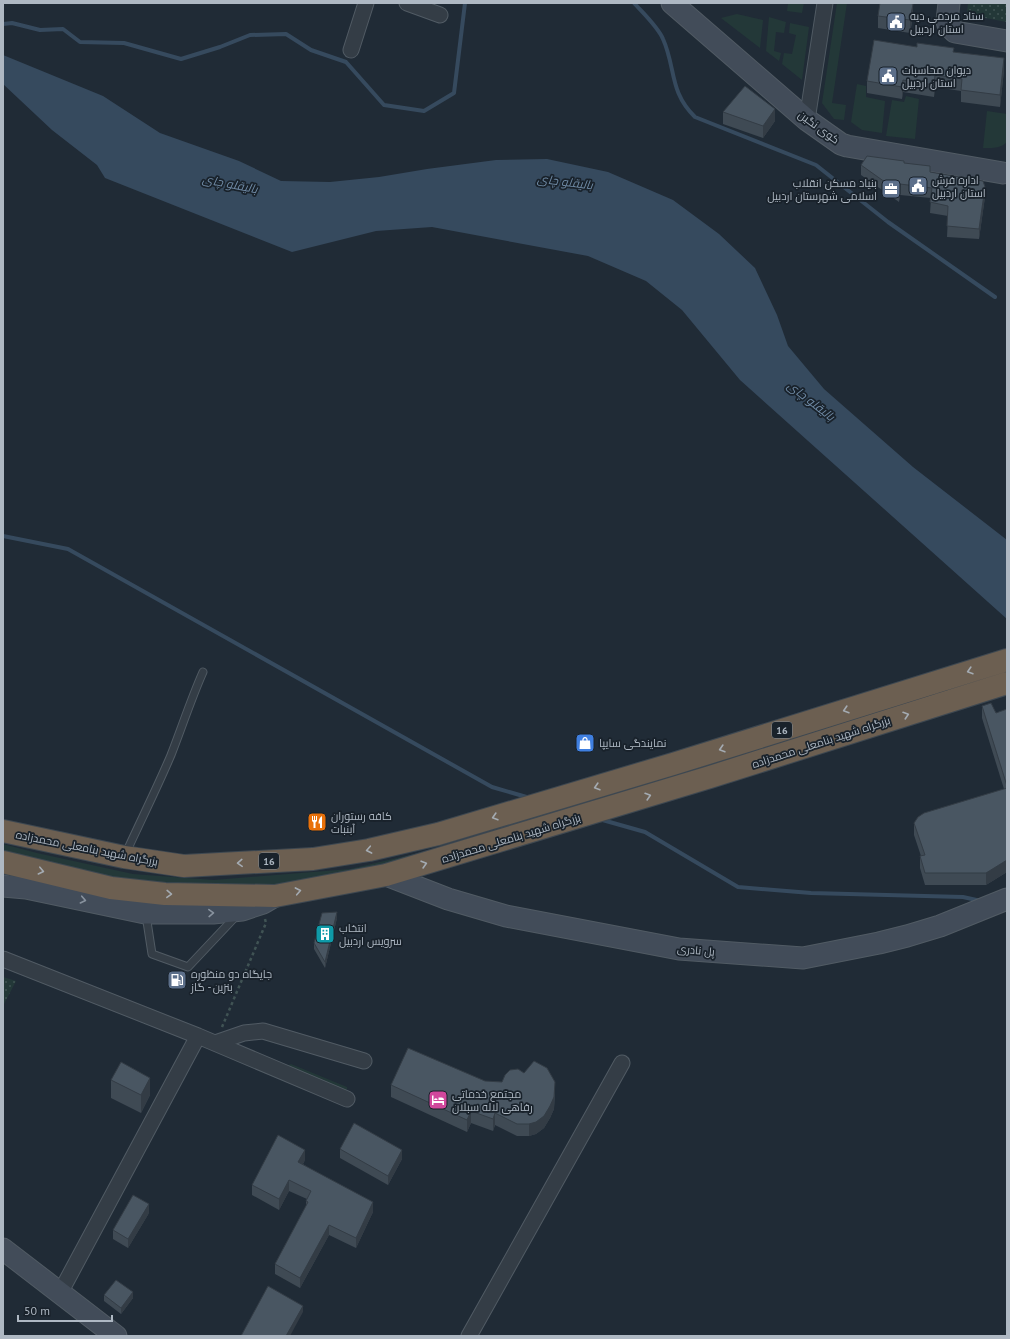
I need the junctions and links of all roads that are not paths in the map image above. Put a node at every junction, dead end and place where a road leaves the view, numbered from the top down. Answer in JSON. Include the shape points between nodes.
{"nodes":[{"id":1,"x":366,"y":3,"type":"edge"},
{"id":2,"x":407,"y":3,"type":"edge"},
{"id":3,"x":672,"y":3,"type":"edge"},
{"id":4,"x":825,"y":3,"type":"edge"},
{"id":5,"x":949,"y":3,"type":"edge"},
{"id":6,"x":440,"y":15,"type":"dead end"},
{"id":7,"x":1005,"y":41,"type":"edge"},
{"id":8,"x":351,"y":50,"type":"dead end"},
{"id":9,"x":807,"y":120,"type":"junction"},
{"id":10,"x":1006,"y":174,"type":"edge"},
{"id":11,"x":1007,"y":660,"type":"edge"},
{"id":12,"x":203,"y":672,"type":"dead end"},
{"id":13,"x":1007,"y":683,"type":"edge"},
{"id":14,"x":3,"y":831,"type":"edge"},
{"id":15,"x":124,"y":857,"type":"junction"},
{"id":16,"x":3,"y":862,"type":"edge"},
{"id":17,"x":386,"y":875,"type":"junction"},
{"id":18,"x":3,"y":886,"type":"edge"},
{"id":19,"x":269,"y":899,"type":"junction"},
{"id":20,"x":996,"y":903,"type":"edge"},
{"id":21,"x":242,"y":910,"type":"junction"},
{"id":22,"x":146,"y":913,"type":"junction"},
{"id":23,"x":3,"y":959,"type":"edge"},
{"id":24,"x":198,"y":1036,"type":"junction"},
{"id":25,"x":214,"y":1043,"type":"junction"},
{"id":26,"x":364,"y":1060,"type":"dead end"},
{"id":27,"x":622,"y":1063,"type":"dead end"},
{"id":28,"x":347,"y":1099,"type":"dead end"},
{"id":29,"x":3,"y":1249,"type":"edge"},
{"id":30,"x":3,"y":1266,"type":"edge"},
{"id":31,"x":60,"y":1293,"type":"junction"},
{"id":32,"x":93,"y":1336,"type":"edge"},
{"id":33,"x":116,"y":1336,"type":"edge"},
{"id":34,"x":469,"y":1336,"type":"edge"}],
"edges":[{"from":1,"to":8,"type":"street"},
{"from":2,"to":6,"type":"street"},
{"from":3,"to":9,"type":"street","name":"کوی نگین"},
{"from":4,"to":9,"type":"street"},
{"from":5,"to":7,"type":"street","via":[[948,26],[955,32]]},
{"from":9,"to":10,"type":"street","name":"کوی نگین","via":[[847,146]]},
{"from":11,"to":15,"type":"highway","name":"بزرگراه شهید بنامعلی محمدزاده","number":"16","one_way":true,"via":[[556,799],[438,834],[369,850],[313,859],[184,866]]},
{"from":12,"to":15,"type":"lane","via":[[171,755]]},
{"from":17,"to":13,"type":"highway","name":"بزرگراه شهید بنامعلی محمدزاده","number":"16","one_way":true,"via":[[574,819]]},
{"from":14,"to":15,"type":"highway","name":"بزرگراه شهید بنامعلی محمدزاده","number":"16"},
{"from":16,"to":19,"type":"highway","name":"بزرگراه شهید بنامعلی محمدزاده","number":"16","one_way":true,"via":[[111,888],[165,894]]},
{"from":19,"to":17,"type":"highway","name":"بزرگراه شهید بنامعلی محمدزاده","number":"16","one_way":true},
{"from":17,"to":20,"type":"street","name":"پل نادری","via":[[448,899],[506,916],[679,949],[803,958],[907,936],[940,926]]},
{"from":18,"to":22,"type":"street","one_way":true,"via":[[26,888]]},
{"from":19,"to":21,"type":"street"},
{"from":22,"to":21,"type":"street","one_way":true,"via":[[214,913]]},
{"from":21,"to":22,"type":"lane","via":[[188,966],[152,954]]},
{"from":23,"to":24,"type":"street"},
{"from":24,"to":25,"type":"street"},
{"from":24,"to":31,"type":"street"},
{"from":25,"to":26,"type":"street","via":[[244,1033],[263,1031]]},
{"from":25,"to":28,"type":"street"},
{"from":27,"to":34,"type":"street"},
{"from":29,"to":31,"type":"street"},
{"from":30,"to":32,"type":"street"},
{"from":31,"to":33,"type":"street"}]}
